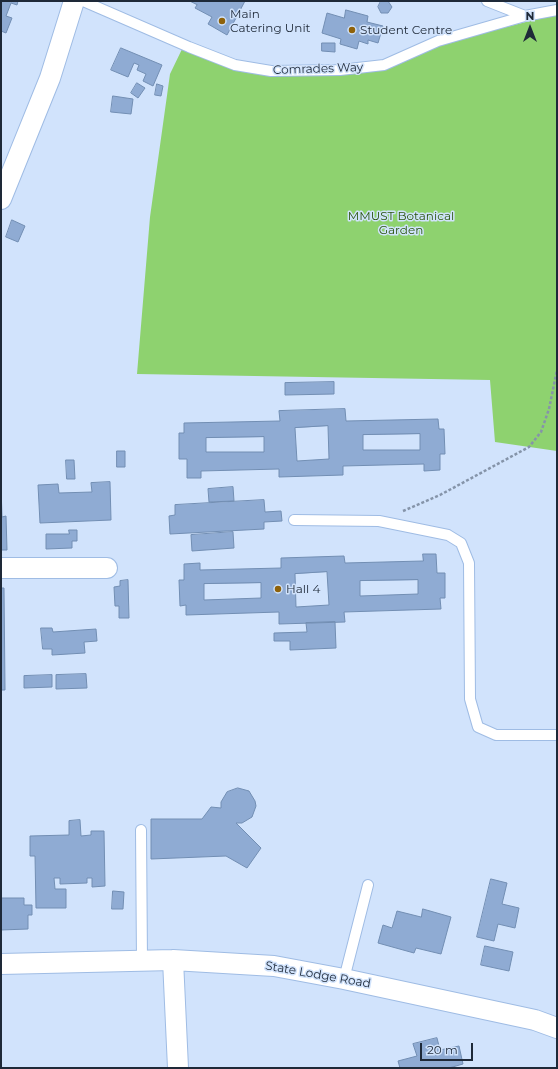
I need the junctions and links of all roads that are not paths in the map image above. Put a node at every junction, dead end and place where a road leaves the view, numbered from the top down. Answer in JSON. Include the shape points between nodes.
{"nodes":[{"id":1,"x":74,"y":1,"type":"edge"},
{"id":2,"x":83,"y":1,"type":"edge"},
{"id":3,"x":487,"y":1,"type":"edge"},
{"id":4,"x":557,"y":10,"type":"edge"},
{"id":5,"x":525,"y":16,"type":"junction"},
{"id":6,"x":1,"y":199,"type":"edge"},
{"id":7,"x":294,"y":520,"type":"dead end"},
{"id":8,"x":1,"y":568,"type":"edge"},
{"id":9,"x":107,"y":568,"type":"dead end"},
{"id":10,"x":557,"y":735,"type":"edge"},
{"id":11,"x":141,"y":830,"type":"dead end"},
{"id":12,"x":368,"y":885,"type":"dead end"},
{"id":13,"x":173,"y":960,"type":"junction"},
{"id":14,"x":142,"y":962,"type":"junction"},
{"id":15,"x":1,"y":964,"type":"edge"},
{"id":16,"x":344,"y":979,"type":"junction"},
{"id":17,"x":557,"y":1028,"type":"edge"},
{"id":18,"x":178,"y":1068,"type":"edge"}],
"edges":[{"from":1,"to":6,"type":"street","via":[[50,78]]},
{"from":2,"to":5,"type":"lane","name":"Comrades Way","via":[[235,65],[271,71],[340,70],[384,66],[438,41]]},
{"from":3,"to":5,"type":"lane"},
{"from":4,"to":5,"type":"lane","name":"Comrades Way"},
{"from":7,"to":10,"type":"lane","via":[[379,521],[448,534],[461,543],[469,563],[470,699],[478,727],[496,735]]},
{"from":8,"to":9,"type":"street"},
{"from":11,"to":14,"type":"lane"},
{"from":12,"to":16,"type":"lane"},
{"from":13,"to":14,"type":"street","name":"State Lodge Road"},
{"from":13,"to":16,"type":"street","name":"State Lodge Road","via":[[274,966]]},
{"from":13,"to":18,"type":"street"},
{"from":14,"to":15,"type":"street","name":"State Lodge Road"},
{"from":16,"to":17,"type":"street","name":"State Lodge Road","via":[[535,1020]]}]}
